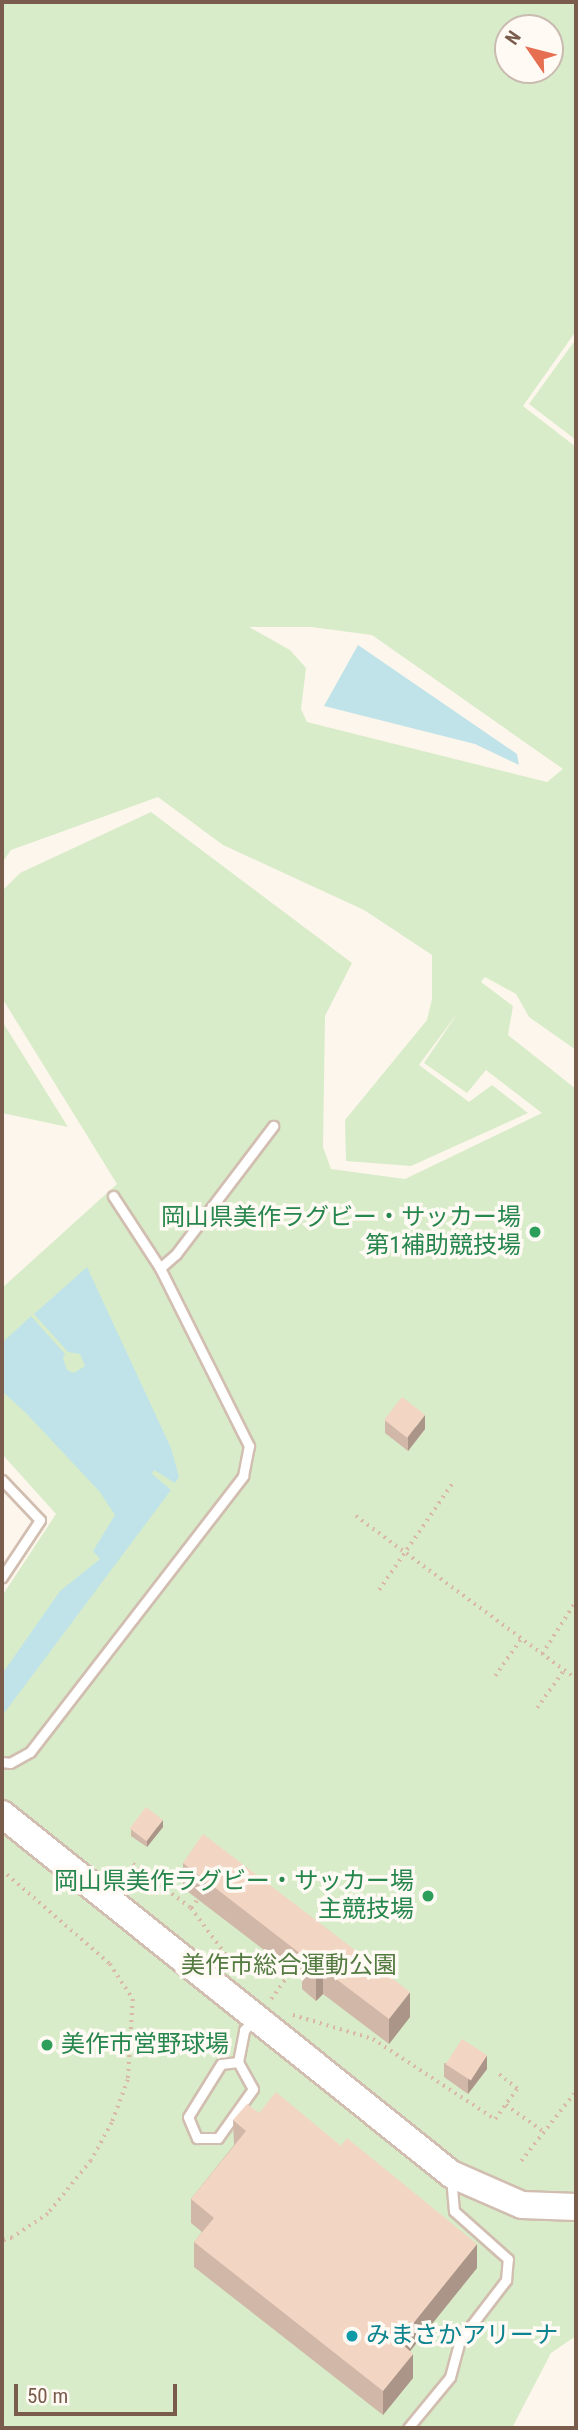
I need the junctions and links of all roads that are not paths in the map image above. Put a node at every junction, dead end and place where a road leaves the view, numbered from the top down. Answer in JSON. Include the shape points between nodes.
{"nodes":[{"id":1,"x":273,"y":1126,"type":"dead end"},
{"id":2,"x":113,"y":1196,"type":"dead end"},
{"id":3,"x":160,"y":1268,"type":"junction"},
{"id":4,"x":2,"y":1480,"type":"edge"},
{"id":5,"x":2,"y":1577,"type":"edge"},
{"id":6,"x":2,"y":1762,"type":"edge"},
{"id":7,"x":2,"y":1814,"type":"edge"},
{"id":8,"x":256,"y":2017,"type":"junction"},
{"id":9,"x":238,"y":2062,"type":"junction"},
{"id":10,"x":451,"y":2174,"type":"junction"},
{"id":11,"x":576,"y":2207,"type":"edge"},
{"id":12,"x":408,"y":2428,"type":"edge"}],
"edges":[{"from":1,"to":3,"type":"lane","via":[[176,1254]]},
{"from":2,"to":3,"type":"lane"},
{"from":3,"to":6,"type":"lane","via":[[249,1446],[243,1476],[30,1752],[10,1763]]},
{"from":4,"to":5,"type":"lane","via":[[40,1520]]},
{"from":7,"to":8,"type":"street"},
{"from":8,"to":9,"type":"lane","via":[[244,2030]]},
{"from":8,"to":10,"type":"street"},
{"from":9,"to":9,"type":"lane","via":[[253,2089],[218,2138],[197,2138],[187,2117],[220,2064]]},
{"from":10,"to":11,"type":"street","via":[[522,2206]]},
{"from":10,"to":12,"type":"lane","via":[[454,2211],[508,2259],[506,2280],[460,2340],[450,2377]]}]}
